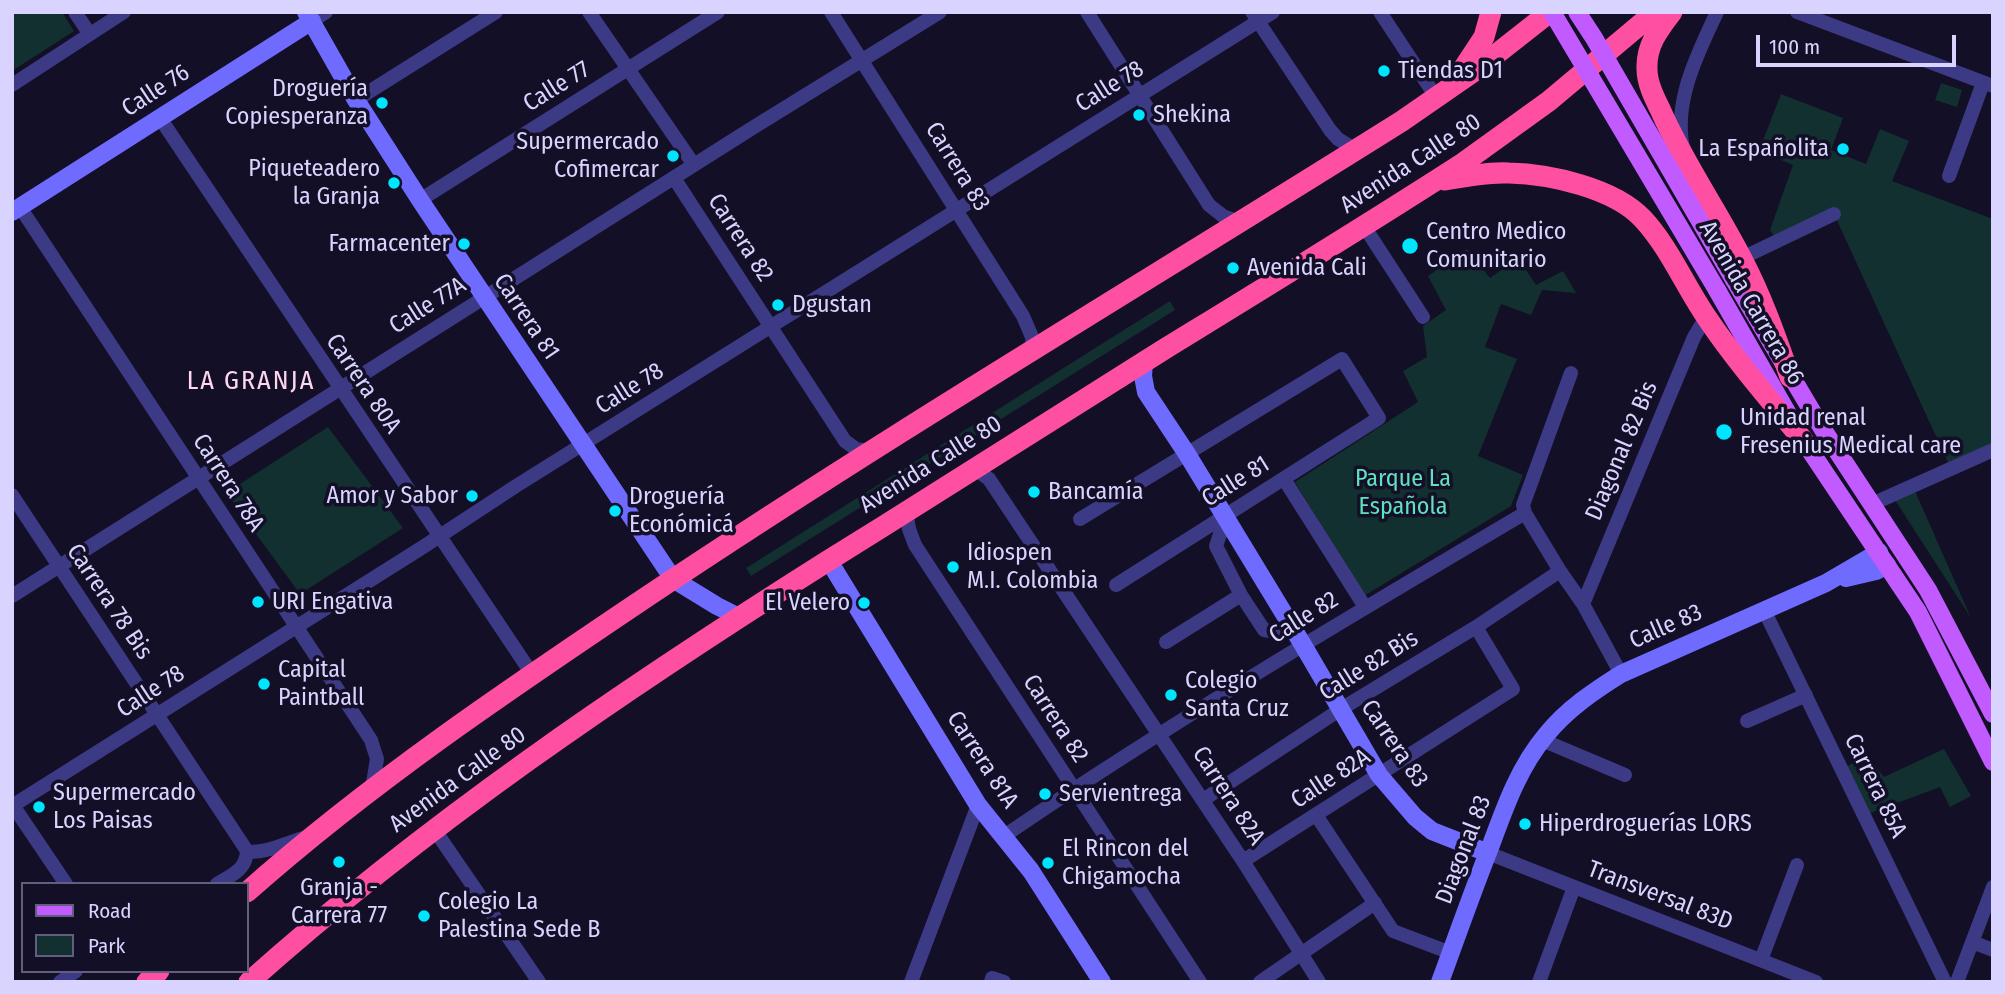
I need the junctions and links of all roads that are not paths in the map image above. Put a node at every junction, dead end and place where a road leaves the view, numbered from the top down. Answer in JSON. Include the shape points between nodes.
{"nodes":[{"id":1,"x":75,"y":12,"type":"edge"},
{"id":2,"x":124,"y":12,"type":"edge"},
{"id":3,"x":496,"y":12,"type":"edge"},
{"id":4,"x":589,"y":12,"type":"edge"},
{"id":5,"x":718,"y":12,"type":"edge"},
{"id":6,"x":831,"y":12,"type":"edge"},
{"id":7,"x":940,"y":12,"type":"edge"},
{"id":8,"x":1087,"y":12,"type":"edge"},
{"id":9,"x":1273,"y":12,"type":"edge"},
{"id":10,"x":1380,"y":12,"type":"edge"},
{"id":11,"x":1491,"y":12,"type":"edge"},
{"id":12,"x":1551,"y":12,"type":"edge"},
{"id":13,"x":1577,"y":12,"type":"edge"},
{"id":14,"x":1655,"y":12,"type":"edge"},
{"id":15,"x":1672,"y":12,"type":"edge"},
{"id":16,"x":1717,"y":12,"type":"edge"},
{"id":17,"x":1797,"y":12,"type":"edge"},
{"id":18,"x":315,"y":15,"type":"edge"},
{"id":19,"x":1255,"y":17,"type":"edge"},
{"id":20,"x":89,"y":33,"type":"junction"},
{"id":21,"x":862,"y":61,"type":"junction"},
{"id":22,"x":628,"y":69,"type":"junction"},
{"id":23,"x":12,"y":85,"type":"edge"},
{"id":24,"x":1988,"y":85,"type":"edge"},
{"id":25,"x":1443,"y":93,"type":"junction"},
{"id":26,"x":1141,"y":95,"type":"junction"},
{"id":27,"x":356,"y":100,"type":"junction"},
{"id":28,"x":160,"y":118,"type":"junction"},
{"id":29,"x":1356,"y":150,"type":"junction"},
{"id":30,"x":694,"y":164,"type":"junction"},
{"id":31,"x":1689,"y":169,"type":"junction"},
{"id":32,"x":1949,"y":176,"type":"dead end"},
{"id":33,"x":674,"y":178,"type":"junction"},
{"id":34,"x":1433,"y":183,"type":"junction"},
{"id":35,"x":419,"y":200,"type":"junction"},
{"id":36,"x":16,"y":210,"type":"edge"},
{"id":37,"x":956,"y":210,"type":"junction"},
{"id":38,"x":1834,"y":214,"type":"dead end"},
{"id":39,"x":1240,"y":222,"type":"junction"},
{"id":40,"x":1364,"y":226,"type":"junction"},
{"id":41,"x":1742,"y":258,"type":"junction"},
{"id":42,"x":484,"y":298,"type":"junction"},
{"id":43,"x":1423,"y":317,"type":"dead end"},
{"id":44,"x":1706,"y":317,"type":"junction"},
{"id":45,"x":771,"y":327,"type":"junction"},
{"id":46,"x":1033,"y":351,"type":"junction"},
{"id":47,"x":1144,"y":362,"type":"junction"},
{"id":48,"x":1571,"y":373,"type":"dead end"},
{"id":49,"x":1790,"y":377,"type":"junction"},
{"id":50,"x":339,"y":388,"type":"junction"},
{"id":51,"x":1803,"y":440,"type":"junction"},
{"id":52,"x":583,"y":445,"type":"junction"},
{"id":53,"x":1993,"y":450,"type":"edge"},
{"id":54,"x":870,"y":451,"type":"junction"},
{"id":55,"x":1187,"y":454,"type":"junction"},
{"id":56,"x":974,"y":468,"type":"junction"},
{"id":57,"x":1284,"y":479,"type":"junction"},
{"id":58,"x":199,"y":480,"type":"junction"},
{"id":59,"x":12,"y":495,"type":"edge"},
{"id":60,"x":1872,"y":505,"type":"junction"},
{"id":61,"x":1524,"y":509,"type":"junction"},
{"id":62,"x":906,"y":511,"type":"junction"},
{"id":63,"x":1080,"y":519,"type":"dead end"},
{"id":64,"x":1226,"y":522,"type":"junction"},
{"id":65,"x":438,"y":536,"type":"junction"},
{"id":66,"x":1883,"y":558,"type":"junction"},
{"id":67,"x":829,"y":561,"type":"junction"},
{"id":68,"x":58,"y":566,"type":"junction"},
{"id":69,"x":1560,"y":571,"type":"junction"},
{"id":70,"x":673,"y":579,"type":"junction"},
{"id":71,"x":1116,"y":584,"type":"dead end"},
{"id":72,"x":1241,"y":595,"type":"junction"},
{"id":73,"x":12,"y":596,"type":"edge"},
{"id":74,"x":1583,"y":604,"type":"junction"},
{"id":75,"x":1365,"y":607,"type":"junction"},
{"id":76,"x":1765,"y":610,"type":"junction"},
{"id":77,"x":739,"y":617,"type":"junction"},
{"id":78,"x":295,"y":627,"type":"junction"},
{"id":79,"x":1292,"y":627,"type":"junction"},
{"id":80,"x":1476,"y":627,"type":"junction"},
{"id":81,"x":1166,"y":642,"type":"dead end"},
{"id":82,"x":1303,"y":645,"type":"junction"},
{"id":83,"x":532,"y":674,"type":"junction"},
{"id":84,"x":1621,"y":674,"type":"junction"},
{"id":85,"x":1806,"y":695,"type":"junction"},
{"id":86,"x":1990,"y":703,"type":"edge"},
{"id":87,"x":1341,"y":709,"type":"junction"},
{"id":88,"x":158,"y":716,"type":"junction"},
{"id":89,"x":1747,"y":721,"type":"dead end"},
{"id":90,"x":1160,"y":735,"type":"junction"},
{"id":91,"x":1542,"y":740,"type":"junction"},
{"id":92,"x":1993,"y":762,"type":"edge"},
{"id":93,"x":1379,"y":775,"type":"junction"},
{"id":94,"x":1625,"y":775,"type":"dead end"},
{"id":95,"x":372,"y":789,"type":"junction"},
{"id":96,"x":1073,"y":789,"type":"junction"},
{"id":97,"x":1203,"y":800,"type":"junction"},
{"id":98,"x":13,"y":805,"type":"edge"},
{"id":99,"x":978,"y":805,"type":"junction"},
{"id":100,"x":1316,"y":815,"type":"junction"},
{"id":101,"x":434,"y":829,"type":"junction"},
{"id":102,"x":312,"y":836,"type":"junction"},
{"id":103,"x":1004,"y":836,"type":"junction"},
{"id":104,"x":247,"y":851,"type":"junction"},
{"id":105,"x":1488,"y":853,"type":"junction"},
{"id":106,"x":1243,"y":861,"type":"junction"},
{"id":107,"x":1797,"y":865,"type":"dead end"},
{"id":108,"x":65,"y":882,"type":"edge"},
{"id":109,"x":220,"y":882,"type":"edge"},
{"id":110,"x":1574,"y":887,"type":"junction"},
{"id":111,"x":1993,"y":887,"type":"edge"},
{"id":112,"x":248,"y":891,"type":"edge"},
{"id":113,"x":1375,"y":903,"type":"junction"},
{"id":114,"x":1972,"y":942,"type":"junction"},
{"id":115,"x":1993,"y":950,"type":"edge"},
{"id":116,"x":1451,"y":953,"type":"junction"},
{"id":117,"x":1301,"y":955,"type":"junction"},
{"id":118,"x":1761,"y":961,"type":"junction"},
{"id":119,"x":249,"y":982,"type":"edge"},
{"id":120,"x":539,"y":982,"type":"edge"},
{"id":121,"x":911,"y":982,"type":"edge"},
{"id":122,"x":1102,"y":982,"type":"edge"},
{"id":123,"x":1200,"y":982,"type":"edge"},
{"id":124,"x":1260,"y":982,"type":"edge"},
{"id":125,"x":1319,"y":982,"type":"edge"},
{"id":126,"x":1440,"y":982,"type":"edge"},
{"id":127,"x":1539,"y":982,"type":"edge"},
{"id":128,"x":1815,"y":982,"type":"edge"},
{"id":129,"x":1945,"y":982,"type":"edge"},
{"id":130,"x":1956,"y":982,"type":"edge"}],
"edges":[{"from":1,"to":20,"type":"street"},
{"from":2,"to":20,"type":"street"},
{"from":3,"to":27,"type":"street"},
{"from":4,"to":22,"type":"street"},
{"from":5,"to":22,"type":"street","name":"Calle 77"},
{"from":6,"to":21,"type":"street","name":"Carrera 83"},
{"from":7,"to":21,"type":"street","name":"Calle 77A"},
{"from":8,"to":26,"type":"street"},
{"from":9,"to":19,"type":"street","name":"Calle 78"},
{"from":10,"to":25,"type":"street"},
{"from":11,"to":25,"type":"highway","via":[[1484,37]]},
{"from":12,"to":25,"type":"highway","name":"Avenida Calle 80"},
{"from":12,"to":51,"type":"main road","name":"Avenida Carrera 86","bridge":true},
{"from":13,"to":49,"type":"main road","name":"Avenida Carrera 86","bridge":true},
{"from":14,"to":34,"type":"highway","name":"Avenida Calle 80","via":[[1549,101]]},
{"from":15,"to":31,"type":"highway","via":[[1655,33],[1647,52],[1647,71],[1650,87]]},
{"from":16,"to":31,"type":"street","via":[[1692,69],[1683,108],[1682,144]]},
{"from":17,"to":24,"type":"street"},
{"from":18,"to":27,"type":"street","name":"Carrera 81"},
{"from":18,"to":28,"type":"street","name":"Calle 76"},
{"from":19,"to":26,"type":"street","name":"Calle 78"},
{"from":19,"to":29,"type":"street","via":[[1330,130]]},
{"from":20,"to":23,"type":"street"},
{"from":21,"to":30,"type":"street","name":"Calle 77A"},
{"from":21,"to":37,"type":"street","name":"Carrera 83"},
{"from":22,"to":30,"type":"street"},
{"from":22,"to":35,"type":"street","name":"Calle 77"},
{"from":24,"to":32,"type":"street"},
{"from":25,"to":29,"type":"highway","name":"Avenida Calle 80"},
{"from":26,"to":37,"type":"street","name":"Calle 78"},
{"from":26,"to":39,"type":"street","via":[[1209,205]]},
{"from":27,"to":35,"type":"street","name":"Carrera 81"},
{"from":28,"to":36,"type":"street","name":"Calle 76"},
{"from":28,"to":50,"type":"street","name":"Carrera 80A"},
{"from":29,"to":39,"type":"highway","name":"Avenida Calle 80"},
{"from":30,"to":33,"type":"street","name":"Calle 77A"},
{"from":31,"to":41,"type":"highway"},
{"from":33,"to":42,"type":"street","name":"Calle 77A"},
{"from":33,"to":45,"type":"street","name":"Carrera 82"},
{"from":34,"to":40,"type":"highway","name":"Avenida Calle 80"},
{"from":34,"to":44,"type":"highway","via":[[1507,173],[1563,180],[1609,196],[1630,207],[1651,227]]},
{"from":35,"to":42,"type":"street","name":"Carrera 81"},
{"from":36,"to":58,"type":"street","name":"Carrera 78A"},
{"from":37,"to":45,"type":"street","name":"Calle 78"},
{"from":37,"to":46,"type":"street","name":"Carrera 83","via":[[1023,316]]},
{"from":38,"to":41,"type":"street"},
{"from":39,"to":46,"type":"highway","name":"Avenida Calle 80"},
{"from":40,"to":43,"type":"street"},
{"from":40,"to":47,"type":"highway","name":"Avenida Calle 80"},
{"from":41,"to":49,"type":"highway"},
{"from":42,"to":50,"type":"street","name":"Calle 77A"},
{"from":42,"to":52,"type":"street","name":"Carrera 81"},
{"from":44,"to":51,"type":"highway"},
{"from":44,"to":74,"type":"street","name":"Diagonal 82 Bis"},
{"from":45,"to":52,"type":"street","name":"Calle 78"},
{"from":45,"to":54,"type":"street","name":"Carrera 82","via":[[845,441]]},
{"from":46,"to":54,"type":"highway","name":"Avenida Calle 80"},
{"from":47,"to":55,"type":"street","name":"Carrera 83","via":[[1146,392]]},
{"from":47,"to":56,"type":"highway","name":"Avenida Calle 80"},
{"from":48,"to":61,"type":"street"},
{"from":49,"to":60,"type":"main road","name":"Avenida Carrera 86"},
{"from":50,"to":58,"type":"street","name":"Calle 77A"},
{"from":50,"to":65,"type":"street","name":"Carrera 80A"},
{"from":51,"to":66,"type":"main road","name":"Avenida Carrera 86"},
{"from":52,"to":65,"type":"street","name":"Calle 78"},
{"from":52,"to":70,"type":"street","name":"Carrera 81"},
{"from":53,"to":60,"type":"street"},
{"from":54,"to":70,"type":"highway","name":"Avenida Calle 80"},
{"from":55,"to":57,"type":"street","name":"Calle 81","via":[[1342,359],[1379,418]]},
{"from":55,"to":63,"type":"street"},
{"from":55,"to":64,"type":"street","name":"Carrera 83"},
{"from":56,"to":62,"type":"highway","name":"Avenida Calle 80"},
{"from":56,"to":90,"type":"street","name":"Carrera 82A","via":[[989,479]]},
{"from":57,"to":64,"type":"street","name":"Calle 81"},
{"from":57,"to":75,"type":"street"},
{"from":58,"to":68,"type":"street","name":"Calle 77A"},
{"from":58,"to":78,"type":"street","name":"Carrera 78A"},
{"from":59,"to":68,"type":"street","name":"Carrera 78 Bis"},
{"from":60,"to":86,"type":"main road","name":"Avenida Carrera 86","via":[[1935,601]]},
{"from":61,"to":69,"type":"street"},
{"from":61,"to":75,"type":"street","name":"Calle 82"},
{"from":62,"to":67,"type":"highway","name":"Avenida Calle 80"},
{"from":62,"to":96,"type":"street","name":"Carrera 82","via":[[915,545]]},
{"from":64,"to":71,"type":"street","name":"Calle 81"},
{"from":64,"to":72,"type":"street","via":[[1216,546]]},
{"from":64,"to":79,"type":"street","name":"Carrera 83"},
{"from":65,"to":78,"type":"street","name":"Calle 78"},
{"from":65,"to":83,"type":"street","name":"Carrera 80A"},
{"from":66,"to":76,"type":"street","name":"Calle 83"},
{"from":66,"to":92,"type":"main road","name":"Avenida Carrera 86","via":[[1918,612]]},
{"from":67,"to":77,"type":"highway","name":"Avenida Calle 80"},
{"from":67,"to":99,"type":"street","name":"Carrera 81A"},
{"from":68,"to":73,"type":"street","name":"Calle 77A"},
{"from":68,"to":88,"type":"street","name":"Carrera 78 Bis"},
{"from":69,"to":74,"type":"street"},
{"from":69,"to":80,"type":"street","name":"Calle 82 Bis"},
{"from":70,"to":77,"type":"street","name":"Carrera 81"},
{"from":70,"to":83,"type":"highway","name":"Avenida Calle 80"},
{"from":72,"to":79,"type":"street","via":[[1264,630]]},
{"from":72,"to":81,"type":"street"},
{"from":74,"to":84,"type":"street"},
{"from":75,"to":82,"type":"street","name":"Calle 82"},
{"from":76,"to":84,"type":"street","name":"Calle 83"},
{"from":76,"to":85,"type":"street","name":"Carrera 85A"},
{"from":77,"to":101,"type":"highway","name":"Avenida Calle 80"},
{"from":78,"to":88,"type":"street","name":"Calle 78"},
{"from":78,"to":95,"type":"street","name":"Carrera 78A","via":[[371,740],[377,759]]},
{"from":79,"to":82,"type":"street","name":"Carrera 83"},
{"from":80,"to":87,"type":"street","name":"Calle 82 Bis"},
{"from":80,"to":93,"type":"street","name":"Calle 82A","via":[[1513,689]]},
{"from":82,"to":87,"type":"street","name":"Carrera 83"},
{"from":82,"to":90,"type":"street","name":"Calle 82"},
{"from":83,"to":95,"type":"highway","name":"Avenida Calle 80"},
{"from":84,"to":91,"type":"street","name":"Calle 83","via":[[1570,710]]},
{"from":85,"to":89,"type":"street"},
{"from":85,"to":129,"type":"street","name":"Carrera 85A"},
{"from":87,"to":93,"type":"street","name":"Carrera 83"},
{"from":87,"to":97,"type":"street","name":"Calle 82 Bis"},
{"from":88,"to":98,"type":"street","name":"Calle 78"},
{"from":88,"to":104,"type":"street","name":"Carrera 78 Bis"},
{"from":90,"to":96,"type":"street","name":"Calle 82"},
{"from":90,"to":97,"type":"street","name":"Carrera 82A"},
{"from":91,"to":94,"type":"street"},
{"from":91,"to":105,"type":"street","name":"Diagonal 83","via":[[1520,774]]},
{"from":93,"to":100,"type":"street","name":"Calle 82A"},
{"from":93,"to":105,"type":"street","name":"Carrera 83","via":[[1432,831]]},
{"from":95,"to":102,"type":"highway","name":"Avenida Calle 80"},
{"from":96,"to":103,"type":"street","name":"Calle 82"},
{"from":96,"to":123,"type":"street","name":"Carrera 82"},
{"from":97,"to":106,"type":"street","name":"Carrera 82A"},
{"from":98,"to":108,"type":"street"},
{"from":99,"to":103,"type":"street","name":"Carrera 81A"},
{"from":99,"to":121,"type":"street"},
{"from":100,"to":106,"type":"street","name":"Calle 82A"},
{"from":100,"to":113,"type":"street"},
{"from":101,"to":119,"type":"highway","name":"Avenida Calle 80"},
{"from":101,"to":120,"type":"street"},
{"from":102,"to":104,"type":"street","via":[[261,852]]},
{"from":102,"to":112,"type":"highway","name":"Avenida Calle 80"},
{"from":103,"to":122,"type":"street","name":"Carrera 81A"},
{"from":104,"to":109,"type":"street","via":[[242,867]]},
{"from":105,"to":110,"type":"street","name":"Transversal 83D"},
{"from":105,"to":116,"type":"street","name":"Diagonal 83"},
{"from":106,"to":117,"type":"street","name":"Carrera 82A"},
{"from":107,"to":118,"type":"street"},
{"from":110,"to":118,"type":"street","name":"Transversal 83D"},
{"from":110,"to":127,"type":"street"},
{"from":111,"to":114,"type":"street"},
{"from":113,"to":116,"type":"street","via":[[1393,931]]},
{"from":113,"to":117,"type":"street"},
{"from":114,"to":115,"type":"street"},
{"from":114,"to":130,"type":"street"},
{"from":116,"to":126,"type":"street","name":"Diagonal 83"},
{"from":117,"to":124,"type":"street"},
{"from":117,"to":125,"type":"street","name":"Carrera 82A"},
{"from":118,"to":128,"type":"street","name":"Transversal 83D"}]}
